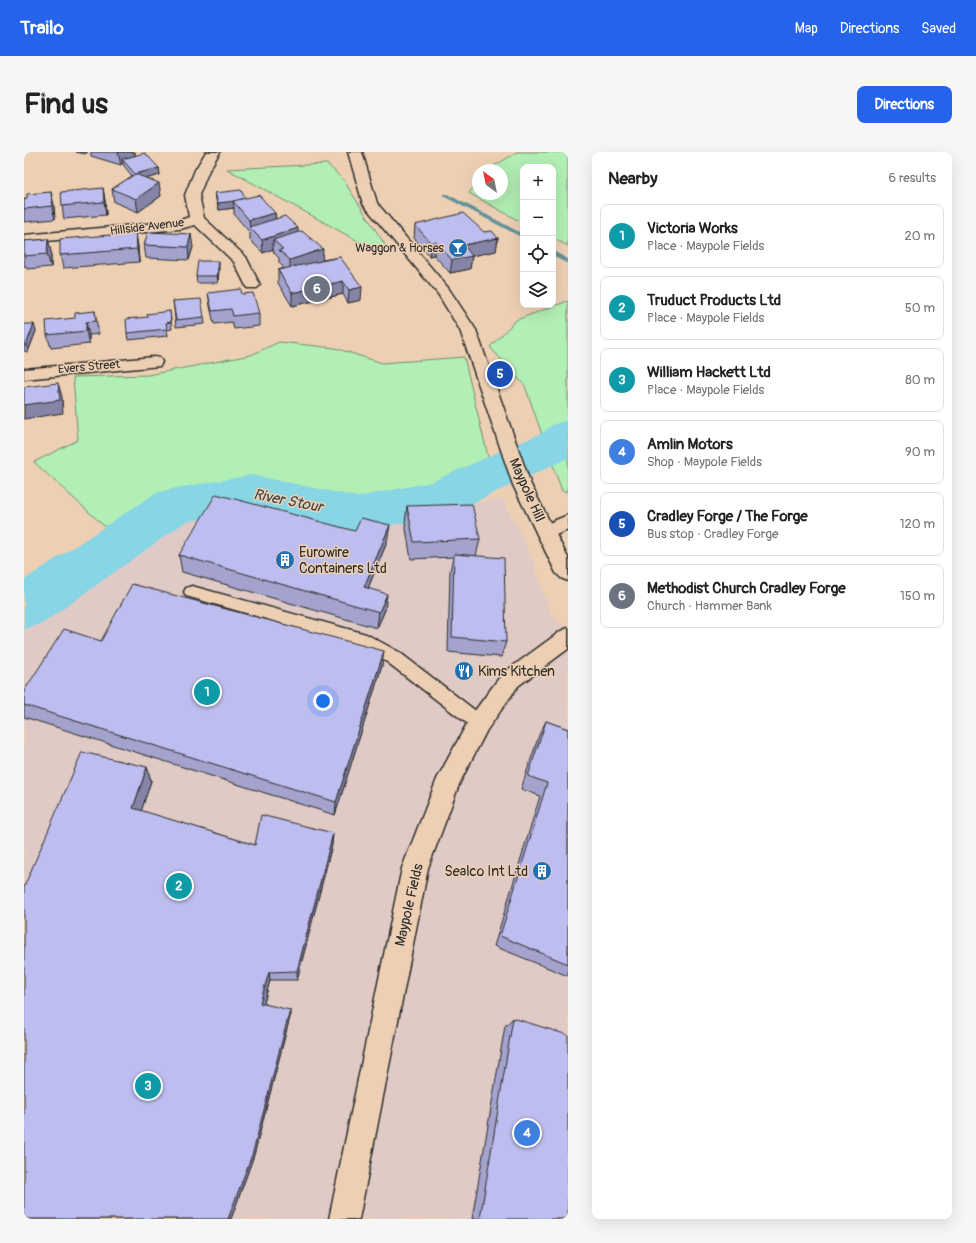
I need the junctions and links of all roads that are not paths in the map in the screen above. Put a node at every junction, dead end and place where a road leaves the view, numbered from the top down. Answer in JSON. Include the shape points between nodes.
{"nodes":[{"id":1,"x":213,"y":152,"type":"edge"},
{"id":2,"x":355,"y":152,"type":"edge"},
{"id":3,"x":197,"y":219,"type":"junction"},
{"id":4,"x":24,"y":239,"type":"edge"},
{"id":5,"x":252,"y":285,"type":"dead end"},
{"id":6,"x":154,"y":362,"type":"dead end"},
{"id":7,"x":24,"y":374,"type":"edge"},
{"id":8,"x":568,"y":522,"type":"edge"},
{"id":9,"x":546,"y":532,"type":"junction"},
{"id":10,"x":568,"y":573,"type":"edge"},
{"id":11,"x":192,"y":592,"type":"dead end"},
{"id":12,"x":568,"y":637,"type":"edge"},
{"id":13,"x":479,"y":723,"type":"junction"},
{"id":14,"x":344,"y":1219,"type":"edge"}],
"edges":[{"from":1,"to":3,"type":"street","name":"Hillside Avenue","via":[[192,195]]},
{"from":2,"to":9,"type":"street","name":"Maypole Hill","via":[[370,204],[444,292],[468,330],[522,485]]},
{"from":3,"to":4,"type":"street","name":"Hillside Avenue","via":[[180,225]]},
{"from":3,"to":5,"type":"street","via":[[241,260]]},
{"from":6,"to":7,"type":"street","name":"Evers Street"},
{"from":8,"to":9,"type":"street"},
{"from":9,"to":10,"type":"street","name":"Maypole Hill","via":[[563,568]]},
{"from":11,"to":13,"type":"lane","via":[[360,639],[393,657]]},
{"from":12,"to":13,"type":"street","name":"Maypole Fields","via":[[510,680]]},
{"from":13,"to":14,"type":"street","name":"Maypole Fields","via":[[449,779],[415,868]]}]}
